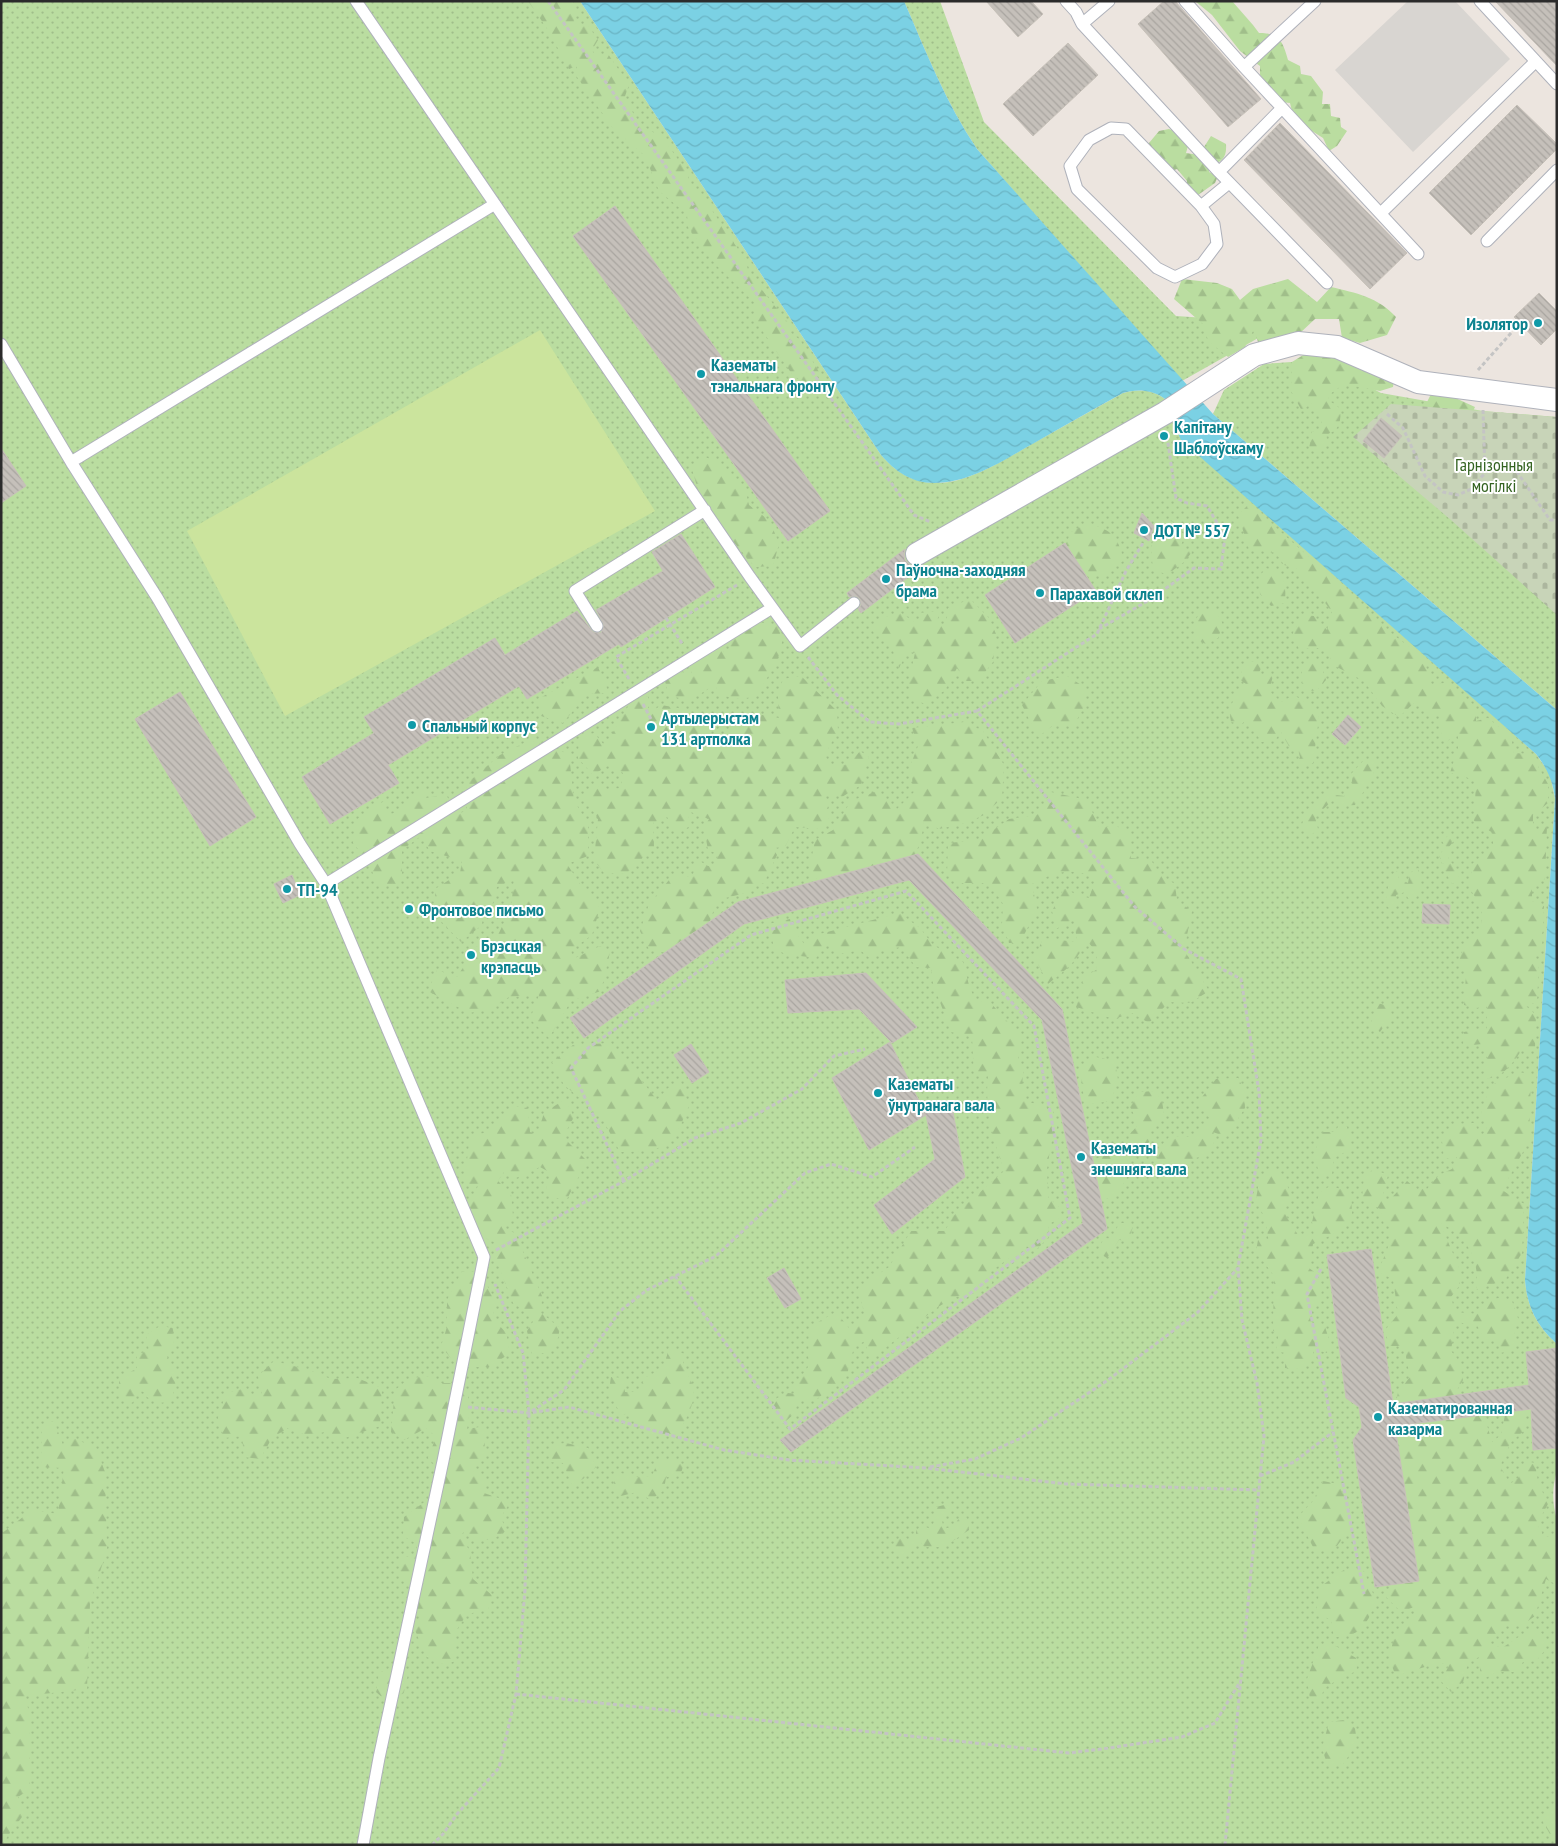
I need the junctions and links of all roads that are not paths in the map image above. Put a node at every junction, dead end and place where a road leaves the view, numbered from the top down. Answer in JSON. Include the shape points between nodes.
{"nodes":[{"id":1,"x":356,"y":1,"type":"edge"},
{"id":2,"x":1066,"y":1,"type":"edge"},
{"id":3,"x":1109,"y":1,"type":"edge"},
{"id":4,"x":1185,"y":1,"type":"edge"},
{"id":5,"x":1315,"y":1,"type":"edge"},
{"id":6,"x":1480,"y":1,"type":"edge"},
{"id":7,"x":1082,"y":24,"type":"junction"},
{"id":8,"x":1535,"y":62,"type":"junction"},
{"id":9,"x":1244,"y":67,"type":"junction"},
{"id":10,"x":1557,"y":84,"type":"edge"},
{"id":11,"x":1282,"y":108,"type":"junction"},
{"id":12,"x":1557,"y":170,"type":"edge"},
{"id":13,"x":1218,"y":172,"type":"junction"},
{"id":14,"x":1229,"y":183,"type":"junction"},
{"id":15,"x":496,"y":204,"type":"junction"},
{"id":16,"x":1201,"y":206,"type":"junction"},
{"id":17,"x":1381,"y":213,"type":"junction"},
{"id":18,"x":1487,"y":242,"type":"dead end"},
{"id":19,"x":1418,"y":254,"type":"dead end"},
{"id":20,"x":1327,"y":284,"type":"dead end"},
{"id":21,"x":1,"y":344,"type":"edge"},
{"id":22,"x":1557,"y":400,"type":"edge"},
{"id":23,"x":71,"y":462,"type":"junction"},
{"id":24,"x":705,"y":510,"type":"junction"},
{"id":25,"x":917,"y":554,"type":"dead end"},
{"id":26,"x":854,"y":603,"type":"dead end"},
{"id":27,"x":772,"y":608,"type":"junction"},
{"id":28,"x":596,"y":626,"type":"dead end"},
{"id":29,"x":326,"y":884,"type":"junction"},
{"id":30,"x":363,"y":1845,"type":"edge"}],
"edges":[{"from":1,"to":15,"type":"lane"},
{"from":2,"to":7,"type":"lane"},
{"from":3,"to":7,"type":"lane"},
{"from":4,"to":9,"type":"lane"},
{"from":5,"to":9,"type":"lane"},
{"from":6,"to":8,"type":"lane"},
{"from":7,"to":13,"type":"lane"},
{"from":8,"to":10,"type":"lane"},
{"from":8,"to":17,"type":"lane"},
{"from":9,"to":11,"type":"lane"},
{"from":11,"to":13,"type":"lane"},
{"from":11,"to":17,"type":"lane"},
{"from":12,"to":18,"type":"lane"},
{"from":13,"to":14,"type":"lane"},
{"from":14,"to":16,"type":"lane"},
{"from":14,"to":20,"type":"lane"},
{"from":15,"to":23,"type":"lane"},
{"from":15,"to":24,"type":"lane"},
{"from":16,"to":16,"type":"lane","via":[[1126,129],[1111,128],[1089,140],[1070,166],[1077,189],[1157,268],[1175,277],[1202,264],[1217,244],[1214,224]]},
{"from":17,"to":19,"type":"lane"},
{"from":21,"to":23,"type":"lane"},
{"from":22,"to":25,"type":"street","via":[[1418,382],[1338,347],[1298,343],[1254,355],[1165,413]]},
{"from":23,"to":29,"type":"lane","via":[[158,599]]},
{"from":24,"to":27,"type":"lane"},
{"from":24,"to":28,"type":"lane","via":[[575,591]]},
{"from":26,"to":27,"type":"lane","via":[[800,646]]},
{"from":27,"to":29,"type":"lane"},
{"from":29,"to":30,"type":"lane","via":[[484,1257]]}]}
